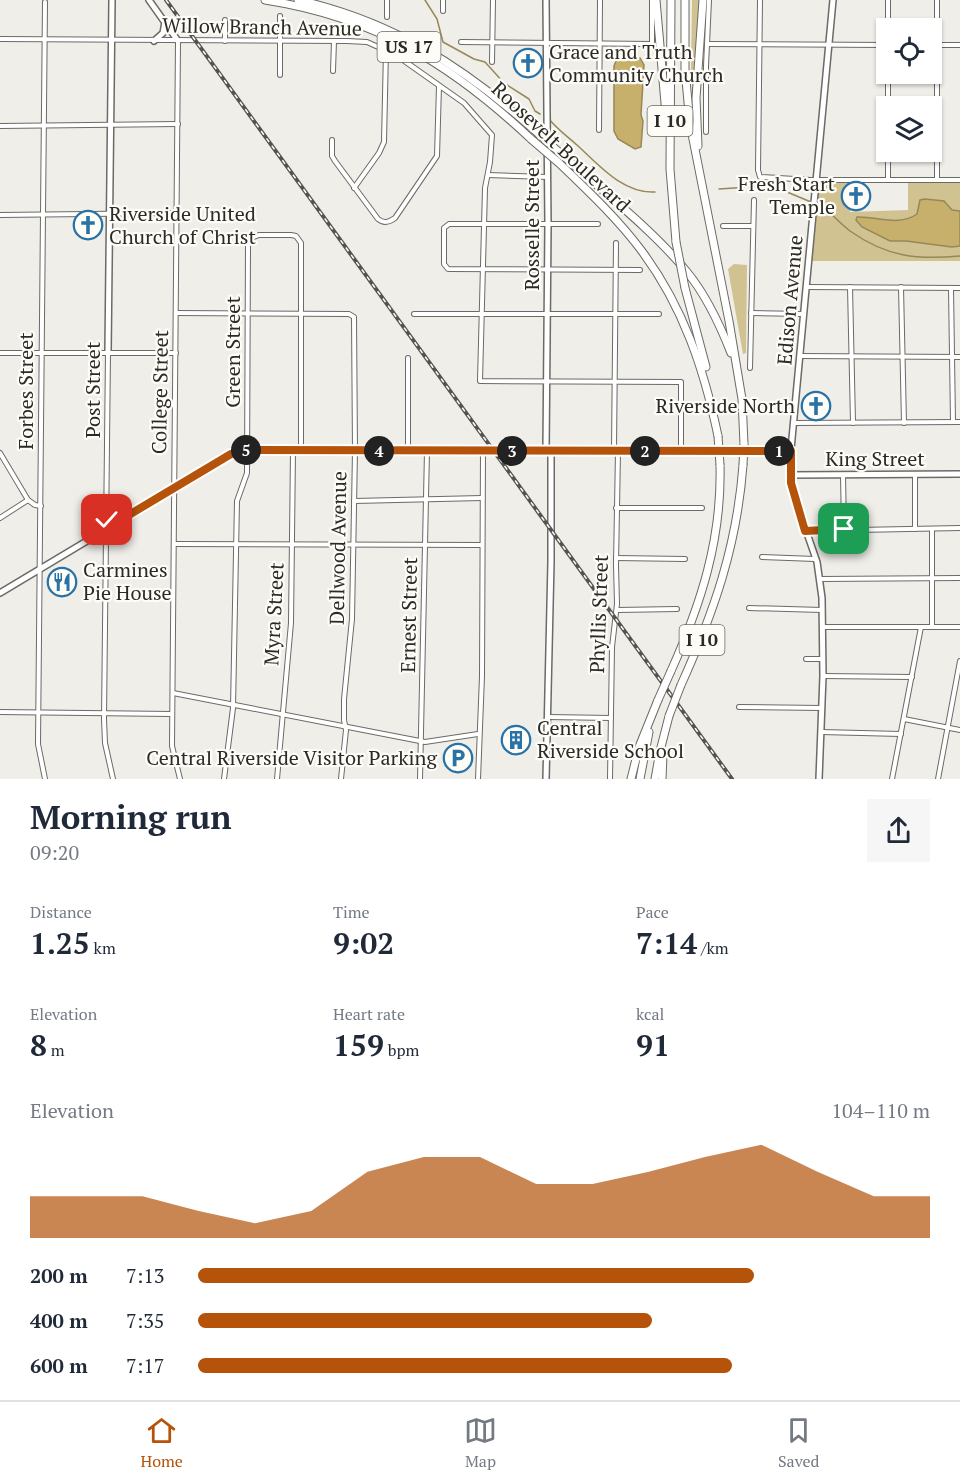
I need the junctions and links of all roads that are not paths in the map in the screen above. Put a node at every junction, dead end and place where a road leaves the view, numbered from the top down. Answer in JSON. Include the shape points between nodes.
{"nodes":[{"id":1,"x":112,"y":0,"type":"edge"},
{"id":2,"x":149,"y":0,"type":"edge"},
{"id":3,"x":265,"y":0,"type":"edge"},
{"id":4,"x":298,"y":0,"type":"edge"},
{"id":5,"x":387,"y":0,"type":"edge"},
{"id":6,"x":443,"y":0,"type":"edge"},
{"id":7,"x":493,"y":0,"type":"edge"},
{"id":8,"x":546,"y":0,"type":"edge"},
{"id":9,"x":600,"y":0,"type":"edge"},
{"id":10,"x":654,"y":0,"type":"edge"},
{"id":11,"x":671,"y":0,"type":"edge"},
{"id":12,"x":685,"y":0,"type":"edge"},
{"id":13,"x":704,"y":0,"type":"edge"},
{"id":14,"x":709,"y":0,"type":"edge"},
{"id":15,"x":760,"y":0,"type":"edge"},
{"id":16,"x":833,"y":0,"type":"edge"},
{"id":17,"x":888,"y":0,"type":"edge"},
{"id":18,"x":937,"y":0,"type":"edge"},
{"id":19,"x":45,"y":2,"type":"dead end"},
{"id":20,"x":443,"y":11,"type":"dead end"},
{"id":21,"x":280,"y":16,"type":"dead end"},
{"id":22,"x":387,"y":17,"type":"dead end"},
{"id":23,"x":888,"y":18,"type":"edge"},
{"id":24,"x":936,"y":18,"type":"edge"},
{"id":25,"x":225,"y":20,"type":"dead end"},
{"id":26,"x":165,"y":22,"type":"junction"},
{"id":27,"x":0,"y":39,"type":"edge"},
{"id":28,"x":45,"y":39,"type":"junction"},
{"id":29,"x":112,"y":40,"type":"junction"},
{"id":30,"x":154,"y":41,"type":"junction"},
{"id":31,"x":178,"y":41,"type":"junction"},
{"id":32,"x":225,"y":41,"type":"junction"},
{"id":33,"x":280,"y":41,"type":"junction"},
{"id":34,"x":334,"y":41,"type":"junction"},
{"id":35,"x":461,"y":42,"type":"dead end"},
{"id":36,"x":493,"y":42,"type":"junction"},
{"id":37,"x":546,"y":43,"type":"junction"},
{"id":38,"x":600,"y":44,"type":"junction"},
{"id":39,"x":708,"y":45,"type":"junction"},
{"id":40,"x":759,"y":45,"type":"junction"},
{"id":41,"x":829,"y":45,"type":"junction"},
{"id":42,"x":876,"y":45,"type":"edge"},
{"id":43,"x":942,"y":45,"type":"edge"},
{"id":44,"x":960,"y":45,"type":"edge"},
{"id":45,"x":386,"y":50,"type":"junction"},
{"id":46,"x":492,"y":62,"type":"dead end"},
{"id":47,"x":333,"y":71,"type":"dead end"},
{"id":48,"x":280,"y":75,"type":"dead end"},
{"id":49,"x":935,"y":84,"type":"edge"},
{"id":50,"x":439,"y":86,"type":"junction"},
{"id":51,"x":178,"y":124,"type":"junction"},
{"id":52,"x":110,"y":125,"type":"junction"},
{"id":53,"x":0,"y":126,"type":"edge"},
{"id":54,"x":44,"y":126,"type":"junction"},
{"id":55,"x":599,"y":130,"type":"dead end"},
{"id":56,"x":706,"y":132,"type":"dead end"},
{"id":57,"x":670,"y":138,"type":"junction"},
{"id":58,"x":332,"y":140,"type":"dead end"},
{"id":59,"x":888,"y":162,"type":"edge"},
{"id":60,"x":488,"y":175,"type":"junction"},
{"id":61,"x":547,"y":177,"type":"junction"},
{"id":62,"x":888,"y":179,"type":"junction"},
{"id":63,"x":816,"y":180,"type":"junction"},
{"id":64,"x":937,"y":180,"type":"junction"},
{"id":65,"x":960,"y":180,"type":"edge"},
{"id":66,"x":354,"y":188,"type":"junction"},
{"id":67,"x":703,"y":188,"type":"junction"},
{"id":68,"x":753,"y":200,"type":"dead end"},
{"id":69,"x":177,"y":213,"type":"junction"},
{"id":70,"x":43,"y":214,"type":"junction"},
{"id":71,"x":110,"y":214,"type":"junction"},
{"id":72,"x":0,"y":215,"type":"edge"},
{"id":73,"x":484,"y":224,"type":"junction"},
{"id":74,"x":548,"y":225,"type":"junction"},
{"id":75,"x":598,"y":225,"type":"dead end"},
{"id":76,"x":723,"y":226,"type":"dead end"},
{"id":77,"x":753,"y":226,"type":"junction"},
{"id":78,"x":616,"y":243,"type":"dead end"},
{"id":79,"x":484,"y":269,"type":"junction"},
{"id":80,"x":548,"y":269,"type":"junction"},
{"id":81,"x":615,"y":270,"type":"junction"},
{"id":82,"x":640,"y":270,"type":"dead end"},
{"id":83,"x":806,"y":287,"type":"junction"},
{"id":84,"x":850,"y":287,"type":"junction"},
{"id":85,"x":901,"y":287,"type":"junction"},
{"id":86,"x":951,"y":288,"type":"junction"},
{"id":87,"x":960,"y":288,"type":"edge"},
{"id":88,"x":176,"y":313,"type":"junction"},
{"id":89,"x":481,"y":313,"type":"junction"},
{"id":90,"x":751,"y":313,"type":"junction"},
{"id":91,"x":248,"y":314,"type":"junction"},
{"id":92,"x":302,"y":314,"type":"junction"},
{"id":93,"x":414,"y":314,"type":"dead end"},
{"id":94,"x":547,"y":314,"type":"junction"},
{"id":95,"x":615,"y":314,"type":"junction"},
{"id":96,"x":659,"y":314,"type":"dead end"},
{"id":97,"x":803,"y":314,"type":"junction"},
{"id":98,"x":41,"y":352,"type":"junction"},
{"id":99,"x":108,"y":352,"type":"junction"},
{"id":100,"x":176,"y":352,"type":"junction"},
{"id":101,"x":0,"y":353,"type":"edge"},
{"id":102,"x":800,"y":356,"type":"junction"},
{"id":103,"x":851,"y":356,"type":"junction"},
{"id":104,"x":902,"y":357,"type":"junction"},
{"id":105,"x":952,"y":357,"type":"junction"},
{"id":106,"x":960,"y":357,"type":"edge"},
{"id":107,"x":408,"y":358,"type":"dead end"},
{"id":108,"x":750,"y":368,"type":"dead end"},
{"id":109,"x":738,"y":370,"type":"junction"},
{"id":110,"x":547,"y":380,"type":"junction"},
{"id":111,"x":614,"y":381,"type":"junction"},
{"id":112,"x":953,"y":422,"type":"junction"},
{"id":113,"x":960,"y":422,"type":"edge"},
{"id":114,"x":793,"y":423,"type":"junction"},
{"id":115,"x":853,"y":423,"type":"junction"},
{"id":116,"x":904,"y":423,"type":"junction"},
{"id":117,"x":718,"y":436,"type":"junction"},
{"id":118,"x":247,"y":450,"type":"junction"},
{"id":119,"x":293,"y":451,"type":"junction"},
{"id":120,"x":301,"y":451,"type":"junction"},
{"id":121,"x":355,"y":451,"type":"junction"},
{"id":122,"x":408,"y":451,"type":"junction"},
{"id":123,"x":427,"y":451,"type":"junction"},
{"id":124,"x":483,"y":451,"type":"junction"},
{"id":125,"x":548,"y":451,"type":"junction"},
{"id":126,"x":616,"y":451,"type":"junction"},
{"id":127,"x":681,"y":451,"type":"junction"},
{"id":128,"x":791,"y":451,"type":"junction"},
{"id":129,"x":0,"y":453,"type":"edge"},
{"id":130,"x":915,"y":474,"type":"junction"},
{"id":131,"x":960,"y":474,"type":"edge"},
{"id":132,"x":790,"y":475,"type":"junction"},
{"id":133,"x":843,"y":475,"type":"junction"},
{"id":134,"x":174,"y":488,"type":"junction"},
{"id":135,"x":426,"y":498,"type":"junction"},
{"id":136,"x":482,"y":498,"type":"junction"},
{"id":137,"x":28,"y":500,"type":"junction"},
{"id":138,"x":354,"y":501,"type":"junction"},
{"id":139,"x":40,"y":506,"type":"junction"},
{"id":140,"x":616,"y":508,"type":"junction"},
{"id":141,"x":702,"y":508,"type":"dead end"},
{"id":142,"x":0,"y":518,"type":"edge"},
{"id":143,"x":107,"y":528,"type":"junction"},
{"id":144,"x":960,"y":528,"type":"edge"},
{"id":145,"x":844,"y":529,"type":"junction"},
{"id":146,"x":915,"y":529,"type":"junction"},
{"id":147,"x":932,"y":529,"type":"junction"},
{"id":148,"x":805,"y":531,"type":"junction"},
{"id":149,"x":174,"y":544,"type":"junction"},
{"id":150,"x":236,"y":544,"type":"junction"},
{"id":151,"x":292,"y":544,"type":"junction"},
{"id":152,"x":353,"y":544,"type":"junction"},
{"id":153,"x":425,"y":544,"type":"junction"},
{"id":154,"x":481,"y":545,"type":"junction"},
{"id":155,"x":762,"y":557,"type":"dead end"},
{"id":156,"x":616,"y":558,"type":"junction"},
{"id":157,"x":685,"y":559,"type":"dead end"},
{"id":158,"x":816,"y":559,"type":"junction"},
{"id":159,"x":40,"y":569,"type":"junction"},
{"id":160,"x":931,"y":578,"type":"junction"},
{"id":161,"x":960,"y":578,"type":"edge"},
{"id":162,"x":820,"y":579,"type":"junction"},
{"id":163,"x":0,"y":593,"type":"edge"},
{"id":164,"x":749,"y":608,"type":"dead end"},
{"id":165,"x":677,"y":609,"type":"dead end"},
{"id":166,"x":617,"y":610,"type":"junction"},
{"id":167,"x":822,"y":610,"type":"junction"},
{"id":168,"x":823,"y":627,"type":"junction"},
{"id":169,"x":921,"y":627,"type":"junction"},
{"id":170,"x":932,"y":627,"type":"junction"},
{"id":171,"x":960,"y":627,"type":"edge"},
{"id":172,"x":806,"y":659,"type":"dead end"},
{"id":173,"x":823,"y":659,"type":"junction"},
{"id":174,"x":960,"y":661,"type":"edge"},
{"id":175,"x":823,"y":676,"type":"junction"},
{"id":176,"x":912,"y":677,"type":"junction"},
{"id":177,"x":173,"y":693,"type":"junction"},
{"id":178,"x":658,"y":700,"type":"junction"},
{"id":179,"x":233,"y":704,"type":"junction"},
{"id":180,"x":739,"y":707,"type":"dead end"},
{"id":181,"x":822,"y":708,"type":"junction"},
{"id":182,"x":0,"y":712,"type":"edge"},
{"id":183,"x":39,"y":713,"type":"junction"},
{"id":184,"x":104,"y":714,"type":"junction"},
{"id":185,"x":172,"y":714,"type":"junction"},
{"id":186,"x":282,"y":714,"type":"junction"},
{"id":187,"x":669,"y":716,"type":"junction"},
{"id":188,"x":548,"y":717,"type":"junction"},
{"id":189,"x":611,"y":718,"type":"junction"},
{"id":190,"x":904,"y":718,"type":"junction"},
{"id":191,"x":345,"y":725,"type":"junction"},
{"id":192,"x":948,"y":728,"type":"junction"},
{"id":193,"x":960,"y":730,"type":"edge"},
{"id":194,"x":821,"y":732,"type":"junction"},
{"id":195,"x":478,"y":734,"type":"junction"},
{"id":196,"x":901,"y":734,"type":"junction"},
{"id":197,"x":421,"y":740,"type":"junction"},
{"id":198,"x":45,"y":779,"type":"edge"},
{"id":199,"x":113,"y":779,"type":"edge"},
{"id":200,"x":180,"y":779,"type":"edge"},
{"id":201,"x":224,"y":779,"type":"edge"},
{"id":202,"x":277,"y":779,"type":"edge"},
{"id":203,"x":341,"y":779,"type":"edge"},
{"id":204,"x":420,"y":779,"type":"edge"},
{"id":205,"x":478,"y":779,"type":"edge"},
{"id":206,"x":546,"y":779,"type":"edge"},
{"id":207,"x":609,"y":779,"type":"edge"},
{"id":208,"x":631,"y":779,"type":"edge"},
{"id":209,"x":640,"y":779,"type":"edge"},
{"id":210,"x":655,"y":779,"type":"edge"},
{"id":211,"x":662,"y":779,"type":"edge"},
{"id":212,"x":819,"y":779,"type":"edge"},
{"id":213,"x":892,"y":779,"type":"edge"},
{"id":214,"x":938,"y":779,"type":"edge"}],
"edges":[{"from":1,"to":29,"type":"main road","name":"Post Street"},
{"from":2,"to":26,"type":"main road"},
{"from":3,"to":117,"type":"highway","name":"Roosevelt Boulevard","number":"US 17","bridge":true,"via":[[325,13],[407,46],[473,87],[559,163],[618,222],[666,287],[699,360]]},
{"from":4,"to":109,"type":"highway","name":"Roosevelt Boulevard","number":"US 17","bridge":true,"via":[[395,32],[491,92],[687,271],[707,300]]},
{"from":5,"to":22,"type":"street"},
{"from":6,"to":20,"type":"street"},
{"from":7,"to":36,"type":"street"},
{"from":8,"to":37,"type":"main road","name":"Rosselle Street"},
{"from":9,"to":38,"type":"street"},
{"from":10,"to":38,"type":"street","via":[[652,44]]},
{"from":10,"to":57,"type":"highway"},
{"from":11,"to":57,"type":"highway","number":"I 10"},
{"from":12,"to":67,"type":"highway","number":"I 10","via":[[688,109]]},
{"from":13,"to":67,"type":"highway","via":[[696,109]]},
{"from":14,"to":39,"type":"street"},
{"from":15,"to":40,"type":"street"},
{"from":16,"to":41,"type":"main road","name":"Edison Avenue"},
{"from":17,"to":23,"type":"street"},
{"from":18,"to":24,"type":"street"},
{"from":19,"to":28,"type":"street","name":"Forbes Street"},
{"from":21,"to":33,"type":"street"},
{"from":25,"to":32,"type":"street"},
{"from":26,"to":30,"type":"main road","via":[[164,33]]},
{"from":26,"to":31,"type":"main road"},
{"from":27,"to":28,"type":"street","name":"Willow Branch Avenue"},
{"from":28,"to":29,"type":"street","name":"Willow Branch Avenue"},
{"from":28,"to":54,"type":"street","name":"Forbes Street"},
{"from":29,"to":30,"type":"street","name":"Willow Branch Avenue"},
{"from":29,"to":52,"type":"main road","name":"Post Street"},
{"from":30,"to":31,"type":"street","name":"Willow Branch Avenue"},
{"from":31,"to":32,"type":"street","name":"Willow Branch Avenue"},
{"from":31,"to":51,"type":"street","name":"College Street"},
{"from":32,"to":33,"type":"street","name":"Willow Branch Avenue"},
{"from":33,"to":34,"type":"street","name":"Willow Branch Avenue"},
{"from":33,"to":48,"type":"street"},
{"from":34,"to":45,"type":"street","name":"Willow Branch Avenue","via":[[367,42]]},
{"from":34,"to":47,"type":"street"},
{"from":35,"to":36,"type":"street"},
{"from":36,"to":37,"type":"street"},
{"from":36,"to":46,"type":"street"},
{"from":37,"to":38,"type":"street"},
{"from":37,"to":61,"type":"main road","name":"Rosselle Street"},
{"from":38,"to":55,"type":"street"},
{"from":39,"to":40,"type":"street"},
{"from":39,"to":56,"type":"street"},
{"from":40,"to":41,"type":"street"},
{"from":40,"to":63,"type":"street","via":[[760,177]]},
{"from":41,"to":42,"type":"street"},
{"from":41,"to":63,"type":"main road","name":"Edison Avenue"},
{"from":43,"to":44,"type":"street"},
{"from":45,"to":50,"type":"street","name":"Willow Branch Avenue"},
{"from":45,"to":66,"type":"street","via":[[384,142]]},
{"from":49,"to":64,"type":"street"},
{"from":50,"to":60,"type":"street","name":"Willow Branch Avenue","via":[[471,109],[492,135]]},
{"from":50,"to":66,"type":"street","via":[[437,156],[395,218],[386,222],[378,219]]},
{"from":51,"to":52,"type":"street"},
{"from":51,"to":69,"type":"street","name":"College Street"},
{"from":52,"to":54,"type":"street"},
{"from":52,"to":71,"type":"main road","name":"Post Street"},
{"from":53,"to":54,"type":"street"},
{"from":54,"to":70,"type":"street","name":"Forbes Street"},
{"from":57,"to":117,"type":"highway","number":"I 10","bridge":true,"via":[[676,242]]},
{"from":58,"to":66,"type":"street","via":[[332,156]]},
{"from":59,"to":62,"type":"street"},
{"from":60,"to":61,"type":"street"},
{"from":60,"to":73,"type":"street"},
{"from":61,"to":74,"type":"main road","name":"Rosselle Street"},
{"from":62,"to":63,"type":"street"},
{"from":62,"to":64,"type":"street"},
{"from":63,"to":83,"type":"main road","name":"Edison Avenue"},
{"from":64,"to":65,"type":"street"},
{"from":67,"to":109,"type":"highway","number":"I 10"},
{"from":68,"to":77,"type":"street"},
{"from":69,"to":71,"type":"street"},
{"from":69,"to":88,"type":"street","name":"College Street"},
{"from":70,"to":71,"type":"street"},
{"from":70,"to":72,"type":"street"},
{"from":70,"to":98,"type":"street","name":"Forbes Street"},
{"from":71,"to":99,"type":"main road","name":"Post Street"},
{"from":73,"to":74,"type":"street"},
{"from":73,"to":79,"type":"street"},
{"from":73,"to":79,"type":"street","via":[[449,224],[444,228],[444,264],[448,269]]},
{"from":74,"to":75,"type":"street"},
{"from":74,"to":80,"type":"main road","name":"Rosselle Street"},
{"from":76,"to":77,"type":"street"},
{"from":77,"to":90,"type":"street"},
{"from":78,"to":81,"type":"street","name":"Phyllis Street"},
{"from":79,"to":80,"type":"street"},
{"from":79,"to":89,"type":"street"},
{"from":80,"to":81,"type":"street"},
{"from":80,"to":94,"type":"main road","name":"Rosselle Street"},
{"from":81,"to":82,"type":"street"},
{"from":81,"to":95,"type":"street","name":"Phyllis Street"},
{"from":83,"to":84,"type":"street"},
{"from":83,"to":97,"type":"main road","name":"Edison Avenue"},
{"from":84,"to":85,"type":"street"},
{"from":84,"to":103,"type":"street"},
{"from":85,"to":86,"type":"street"},
{"from":85,"to":104,"type":"street"},
{"from":86,"to":87,"type":"street"},
{"from":86,"to":105,"type":"street"},
{"from":88,"to":91,"type":"street"},
{"from":88,"to":100,"type":"street","name":"College Street"},
{"from":89,"to":93,"type":"street"},
{"from":89,"to":94,"type":"street"},
{"from":89,"to":110,"type":"street","via":[[480,381]]},
{"from":90,"to":97,"type":"street"},
{"from":90,"to":108,"type":"street"},
{"from":91,"to":92,"type":"street"},
{"from":91,"to":92,"type":"street","name":"Green Street","via":[[249,242],[254,236],[273,235],[296,236],[301,243]]},
{"from":91,"to":118,"type":"street","name":"Green Street"},
{"from":92,"to":120,"type":"street"},
{"from":92,"to":121,"type":"street","name":"Dellwood Avenue","via":[[354,317]]},
{"from":94,"to":95,"type":"street"},
{"from":94,"to":110,"type":"main road","name":"Rosselle Street"},
{"from":95,"to":96,"type":"street"},
{"from":95,"to":111,"type":"street","name":"Phyllis Street"},
{"from":97,"to":102,"type":"main road","name":"Edison Avenue"},
{"from":98,"to":99,"type":"street"},
{"from":98,"to":101,"type":"street"},
{"from":98,"to":139,"type":"street","name":"Forbes Street"},
{"from":99,"to":100,"type":"street"},
{"from":99,"to":143,"type":"street","name":"Post Street"},
{"from":100,"to":134,"type":"street","name":"College Street"},
{"from":102,"to":103,"type":"street"},
{"from":102,"to":114,"type":"main road","name":"Edison Avenue"},
{"from":103,"to":104,"type":"street"},
{"from":103,"to":115,"type":"street"},
{"from":104,"to":105,"type":"street"},
{"from":104,"to":116,"type":"street"},
{"from":105,"to":106,"type":"street"},
{"from":105,"to":112,"type":"street"},
{"from":107,"to":122,"type":"street"},
{"from":109,"to":187,"type":"highway","number":"I 10","bridge":true,"via":[[744,444],[737,515],[721,586]]},
{"from":110,"to":111,"type":"street"},
{"from":110,"to":125,"type":"main road","name":"Rosselle Street"},
{"from":111,"to":126,"type":"street","name":"Phyllis Street"},
{"from":111,"to":127,"type":"street","via":[[681,382]]},
{"from":112,"to":113,"type":"street"},
{"from":112,"to":116,"type":"street"},
{"from":114,"to":115,"type":"street"},
{"from":114,"to":128,"type":"main road","name":"Edison Avenue"},
{"from":115,"to":116,"type":"street"},
{"from":117,"to":178,"type":"highway","number":"I 10","bridge":true,"via":[[718,523],[709,570],[695,616]]},
{"from":118,"to":119,"type":"main road"},
{"from":118,"to":134,"type":"main road","via":[[231,454]]},
{"from":118,"to":150,"type":"street","name":"Green Street","via":[[247,473],[237,501]]},
{"from":119,"to":120,"type":"main road"},
{"from":119,"to":151,"type":"street","name":"Myra Street"},
{"from":120,"to":121,"type":"main road"},
{"from":121,"to":122,"type":"main road"},
{"from":121,"to":138,"type":"street","name":"Dellwood Avenue"},
{"from":122,"to":123,"type":"main road"},
{"from":123,"to":124,"type":"main road"},
{"from":123,"to":135,"type":"street","name":"Ernest Street"},
{"from":124,"to":125,"type":"main road"},
{"from":124,"to":136,"type":"street"},
{"from":125,"to":126,"type":"main road"},
{"from":125,"to":188,"type":"main road","name":"Rosselle Street"},
{"from":126,"to":127,"type":"main road"},
{"from":126,"to":140,"type":"street","name":"Phyllis Street"},
{"from":127,"to":128,"type":"main road"},
{"from":128,"to":132,"type":"main road","name":"Edison Avenue"},
{"from":129,"to":137,"type":"street"},
{"from":130,"to":131,"type":"main road","name":"King Street"},
{"from":130,"to":133,"type":"main road","name":"King Street"},
{"from":130,"to":146,"type":"street"},
{"from":132,"to":133,"type":"main road","name":"King Street"},
{"from":132,"to":148,"type":"main road","name":"Edison Avenue"},
{"from":133,"to":145,"type":"street"},
{"from":134,"to":143,"type":"main road"},
{"from":134,"to":149,"type":"street","name":"College Street"},
{"from":135,"to":136,"type":"street"},
{"from":135,"to":138,"type":"street"},
{"from":135,"to":153,"type":"street","name":"Ernest Street"},
{"from":136,"to":154,"type":"street"},
{"from":137,"to":139,"type":"street"},
{"from":137,"to":142,"type":"street"},
{"from":138,"to":152,"type":"street","name":"Dellwood Avenue"},
{"from":139,"to":159,"type":"street","name":"Forbes Street"},
{"from":140,"to":141,"type":"street"},
{"from":140,"to":156,"type":"street","name":"Phyllis Street"},
{"from":143,"to":159,"type":"main road"},
{"from":143,"to":184,"type":"street","name":"Post Street"},
{"from":144,"to":147,"type":"street"},
{"from":145,"to":146,"type":"street"},
{"from":145,"to":148,"type":"street"},
{"from":146,"to":147,"type":"street"},
{"from":147,"to":160,"type":"street"},
{"from":148,"to":158,"type":"main road","name":"Edison Avenue"},
{"from":149,"to":150,"type":"street"},
{"from":149,"to":177,"type":"street","name":"College Street"},
{"from":150,"to":151,"type":"street"},
{"from":150,"to":179,"type":"street","name":"Green Street"},
{"from":151,"to":152,"type":"street"},
{"from":151,"to":186,"type":"street","name":"Myra Street","via":[[291,623]]},
{"from":152,"to":153,"type":"street"},
{"from":152,"to":191,"type":"street","name":"Dellwood Avenue"},
{"from":153,"to":154,"type":"street"},
{"from":153,"to":197,"type":"street","name":"Ernest Street"},
{"from":154,"to":195,"type":"street","via":[[482,676]]},
{"from":155,"to":158,"type":"street"},
{"from":156,"to":157,"type":"street"},
{"from":156,"to":166,"type":"street","name":"Phyllis Street"},
{"from":158,"to":162,"type":"main road","name":"Edison Avenue"},
{"from":159,"to":163,"type":"main road"},
{"from":159,"to":183,"type":"street","name":"Forbes Street"},
{"from":160,"to":161,"type":"street"},
{"from":160,"to":162,"type":"street"},
{"from":160,"to":170,"type":"street"},
{"from":162,"to":167,"type":"main road","name":"Edison Avenue"},
{"from":164,"to":167,"type":"street"},
{"from":165,"to":166,"type":"street"},
{"from":166,"to":189,"type":"street","name":"Phyllis Street","via":[[612,640]]},
{"from":167,"to":168,"type":"main road","name":"Edison Avenue"},
{"from":168,"to":169,"type":"street"},
{"from":168,"to":173,"type":"main road","name":"Edison Avenue"},
{"from":169,"to":170,"type":"street"},
{"from":169,"to":176,"type":"street"},
{"from":170,"to":171,"type":"street"},
{"from":172,"to":173,"type":"street"},
{"from":173,"to":175,"type":"main road","name":"Edison Avenue"},
{"from":174,"to":192,"type":"street"},
{"from":175,"to":176,"type":"street"},
{"from":175,"to":181,"type":"main road","name":"Edison Avenue"},
{"from":176,"to":190,"type":"street"},
{"from":177,"to":179,"type":"street"},
{"from":177,"to":185,"type":"street","name":"College Street"},
{"from":178,"to":208,"type":"highway","number":"I 10"},
{"from":178,"to":209,"type":"highway"},
{"from":179,"to":186,"type":"street"},
{"from":179,"to":201,"type":"street","name":"Green Street"},
{"from":180,"to":181,"type":"street"},
{"from":181,"to":194,"type":"main road","name":"Edison Avenue"},
{"from":182,"to":183,"type":"street"},
{"from":183,"to":184,"type":"street"},
{"from":183,"to":198,"type":"street","name":"Forbes Street","via":[[39,752]]},
{"from":184,"to":185,"type":"street"},
{"from":184,"to":199,"type":"street","name":"Post Street"},
{"from":185,"to":200,"type":"street","name":"College Street","via":[[172,746]]},
{"from":186,"to":191,"type":"street"},
{"from":186,"to":202,"type":"street","name":"Myra Street"},
{"from":187,"to":210,"type":"highway","number":"I 10"},
{"from":187,"to":211,"type":"highway"},
{"from":188,"to":189,"type":"street"},
{"from":188,"to":206,"type":"main road","name":"Rosselle Street"},
{"from":189,"to":207,"type":"street","name":"Phyllis Street"},
{"from":190,"to":192,"type":"street"},
{"from":190,"to":196,"type":"street"},
{"from":191,"to":197,"type":"street"},
{"from":191,"to":203,"type":"street","name":"Dellwood Avenue"},
{"from":192,"to":193,"type":"street"},
{"from":192,"to":214,"type":"street"},
{"from":194,"to":196,"type":"street"},
{"from":194,"to":212,"type":"main road","name":"Edison Avenue"},
{"from":195,"to":197,"type":"street"},
{"from":195,"to":205,"type":"street"},
{"from":196,"to":213,"type":"street"},
{"from":197,"to":204,"type":"street","name":"Ernest Street"}]}
